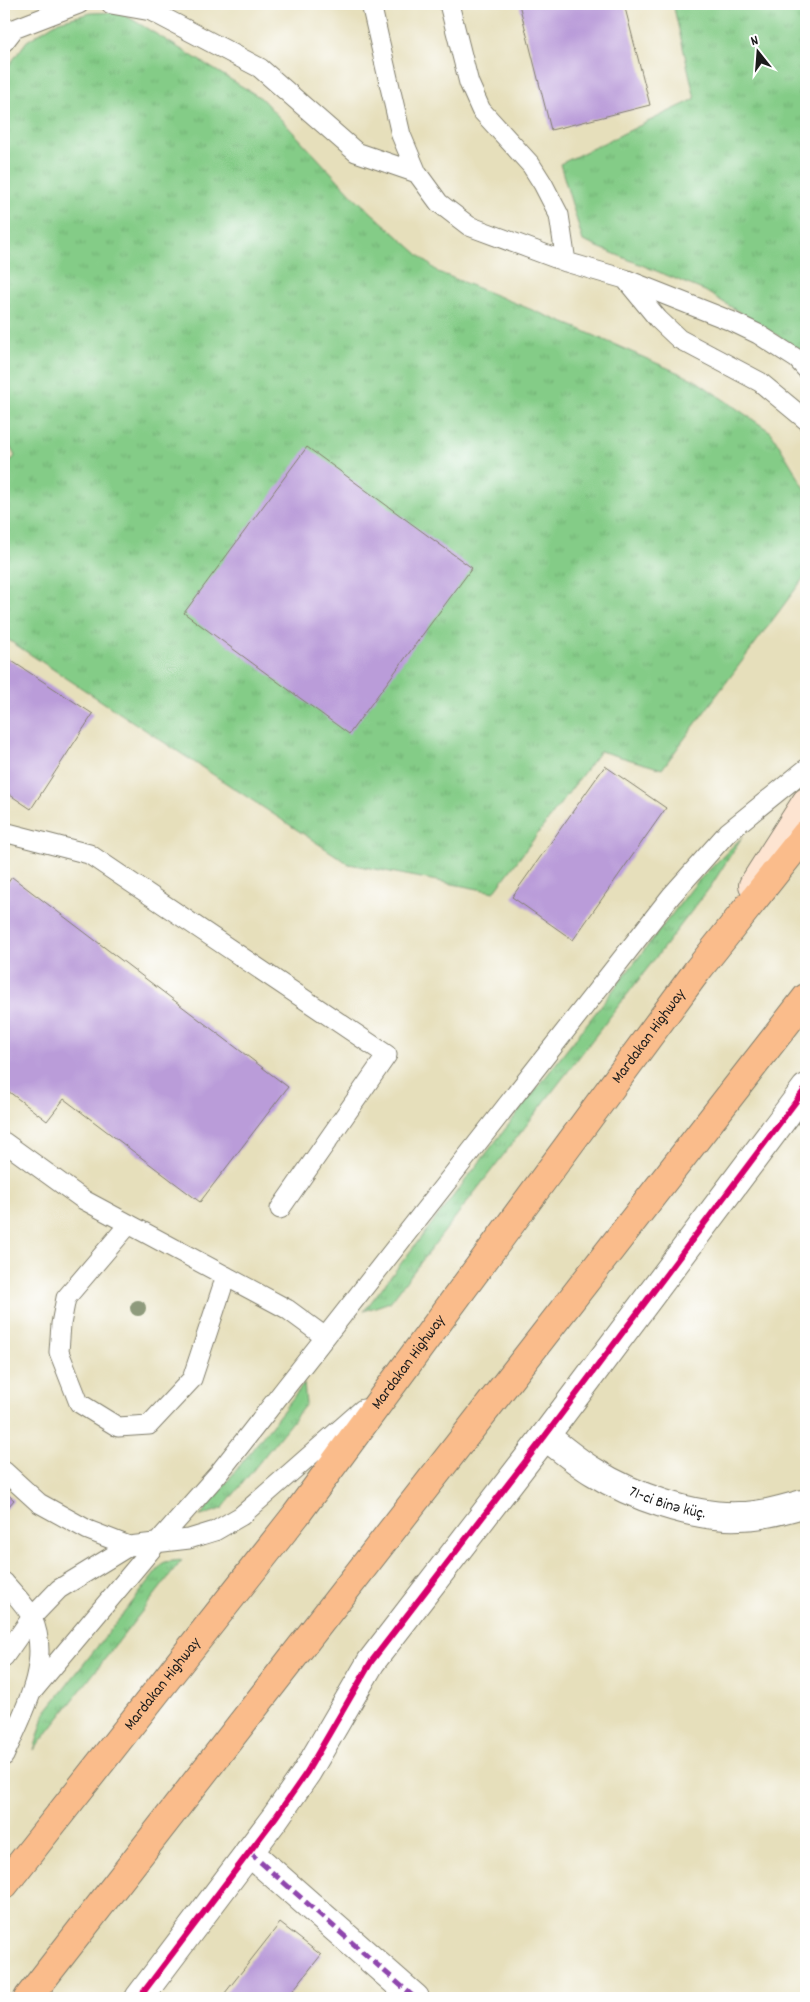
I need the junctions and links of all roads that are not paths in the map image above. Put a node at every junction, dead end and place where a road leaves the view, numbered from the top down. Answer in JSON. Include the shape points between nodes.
{"nodes":[{"id":1,"x":79,"y":4,"type":"edge"},
{"id":2,"x":111,"y":4,"type":"edge"},
{"id":3,"x":371,"y":4,"type":"edge"},
{"id":4,"x":449,"y":4,"type":"edge"},
{"id":5,"x":4,"y":42,"type":"edge"},
{"id":6,"x":417,"y":173,"type":"junction"},
{"id":7,"x":566,"y":262,"type":"junction"},
{"id":8,"x":625,"y":279,"type":"junction"},
{"id":9,"x":806,"y":369,"type":"edge"},
{"id":10,"x":806,"y":420,"type":"edge"},
{"id":11,"x":806,"y":769,"type":"edge"},
{"id":12,"x":806,"y":802,"type":"edge"},
{"id":13,"x":4,"y":832,"type":"edge"},
{"id":14,"x":806,"y":834,"type":"edge"},
{"id":15,"x":697,"y":971,"type":"junction"},
{"id":16,"x":806,"y":998,"type":"edge"},
{"id":17,"x":806,"y":1088,"type":"edge"},
{"id":18,"x":4,"y":1142,"type":"edge"},
{"id":19,"x":280,"y":1209,"type":"dead end"},
{"id":20,"x":128,"y":1224,"type":"junction"},
{"id":21,"x":226,"y":1276,"type":"junction"},
{"id":22,"x":325,"y":1338,"type":"junction"},
{"id":23,"x":398,"y":1379,"type":"junction"},
{"id":24,"x":545,"y":1436,"type":"junction"},
{"id":25,"x":4,"y":1471,"type":"edge"},
{"id":26,"x":806,"y":1503,"type":"edge"},
{"id":27,"x":156,"y":1544,"type":"junction"},
{"id":28,"x":129,"y":1546,"type":"junction"},
{"id":29,"x":4,"y":1582,"type":"edge"},
{"id":30,"x":32,"y":1617,"type":"junction"},
{"id":31,"x":4,"y":1657,"type":"edge"},
{"id":32,"x":32,"y":1692,"type":"junction"},
{"id":33,"x":4,"y":1756,"type":"edge"},
{"id":34,"x":249,"y":1852,"type":"junction"},
{"id":35,"x":4,"y":1885,"type":"edge"},
{"id":36,"x":28,"y":1998,"type":"edge"},
{"id":37,"x":139,"y":1998,"type":"edge"},
{"id":38,"x":415,"y":1998,"type":"edge"}],
"edges":[{"from":1,"to":5,"type":"lane","via":[[14,29]]},
{"from":2,"to":6,"type":"lane","via":[[151,10],[260,68],[356,152]]},
{"from":3,"to":6,"type":"lane","via":[[401,135]]},
{"from":4,"to":7,"type":"lane","via":[[469,83],[481,110],[531,165],[543,184],[559,215]]},
{"from":6,"to":7,"type":"lane","via":[[439,203],[469,226]]},
{"from":7,"to":8,"type":"lane"},
{"from":8,"to":9,"type":"lane","via":[[758,334],[797,359]]},
{"from":8,"to":10,"type":"lane","via":[[679,339],[760,382]]},
{"from":11,"to":22,"type":"lane","via":[[728,832],[671,896]]},
{"from":12,"to":15,"type":"main road"},
{"from":13,"to":19,"type":"lane","via":[[89,854],[387,1055]]},
{"from":14,"to":15,"type":"highway","name":"Mardakan Highway"},
{"from":15,"to":23,"type":"highway","name":"Mardakan Highway"},
{"from":16,"to":36,"type":"highway"},
{"from":17,"to":24,"type":"street"},
{"from":18,"to":20,"type":"lane","via":[[84,1200]]},
{"from":20,"to":21,"type":"lane"},
{"from":20,"to":21,"type":"lane","via":[[66,1298],[59,1352],[79,1403],[118,1427],[149,1425],[192,1379]]},
{"from":21,"to":22,"type":"lane","via":[[287,1309]]},
{"from":22,"to":27,"type":"lane","via":[[218,1474]]},
{"from":23,"to":27,"type":"lane","via":[[242,1516],[198,1536]]},
{"from":23,"to":35,"type":"highway","name":"Mardakan Highway","via":[[296,1515]]},
{"from":24,"to":26,"type":"street","name":"71-ci Binə küç.","via":[[594,1473],[680,1508],[712,1516],[740,1516]]},
{"from":24,"to":34,"type":"street","via":[[371,1662],[307,1772]]},
{"from":25,"to":28,"type":"lane","via":[[39,1503],[88,1530]]},
{"from":27,"to":28,"type":"lane"},
{"from":27,"to":32,"type":"lane"},
{"from":28,"to":30,"type":"lane","via":[[59,1589]]},
{"from":29,"to":30,"type":"lane"},
{"from":30,"to":31,"type":"lane"},
{"from":30,"to":32,"type":"lane","via":[[39,1636],[40,1653]]},
{"from":32,"to":33,"type":"lane"},
{"from":34,"to":37,"type":"street"},
{"from":34,"to":38,"type":"street"}]}
